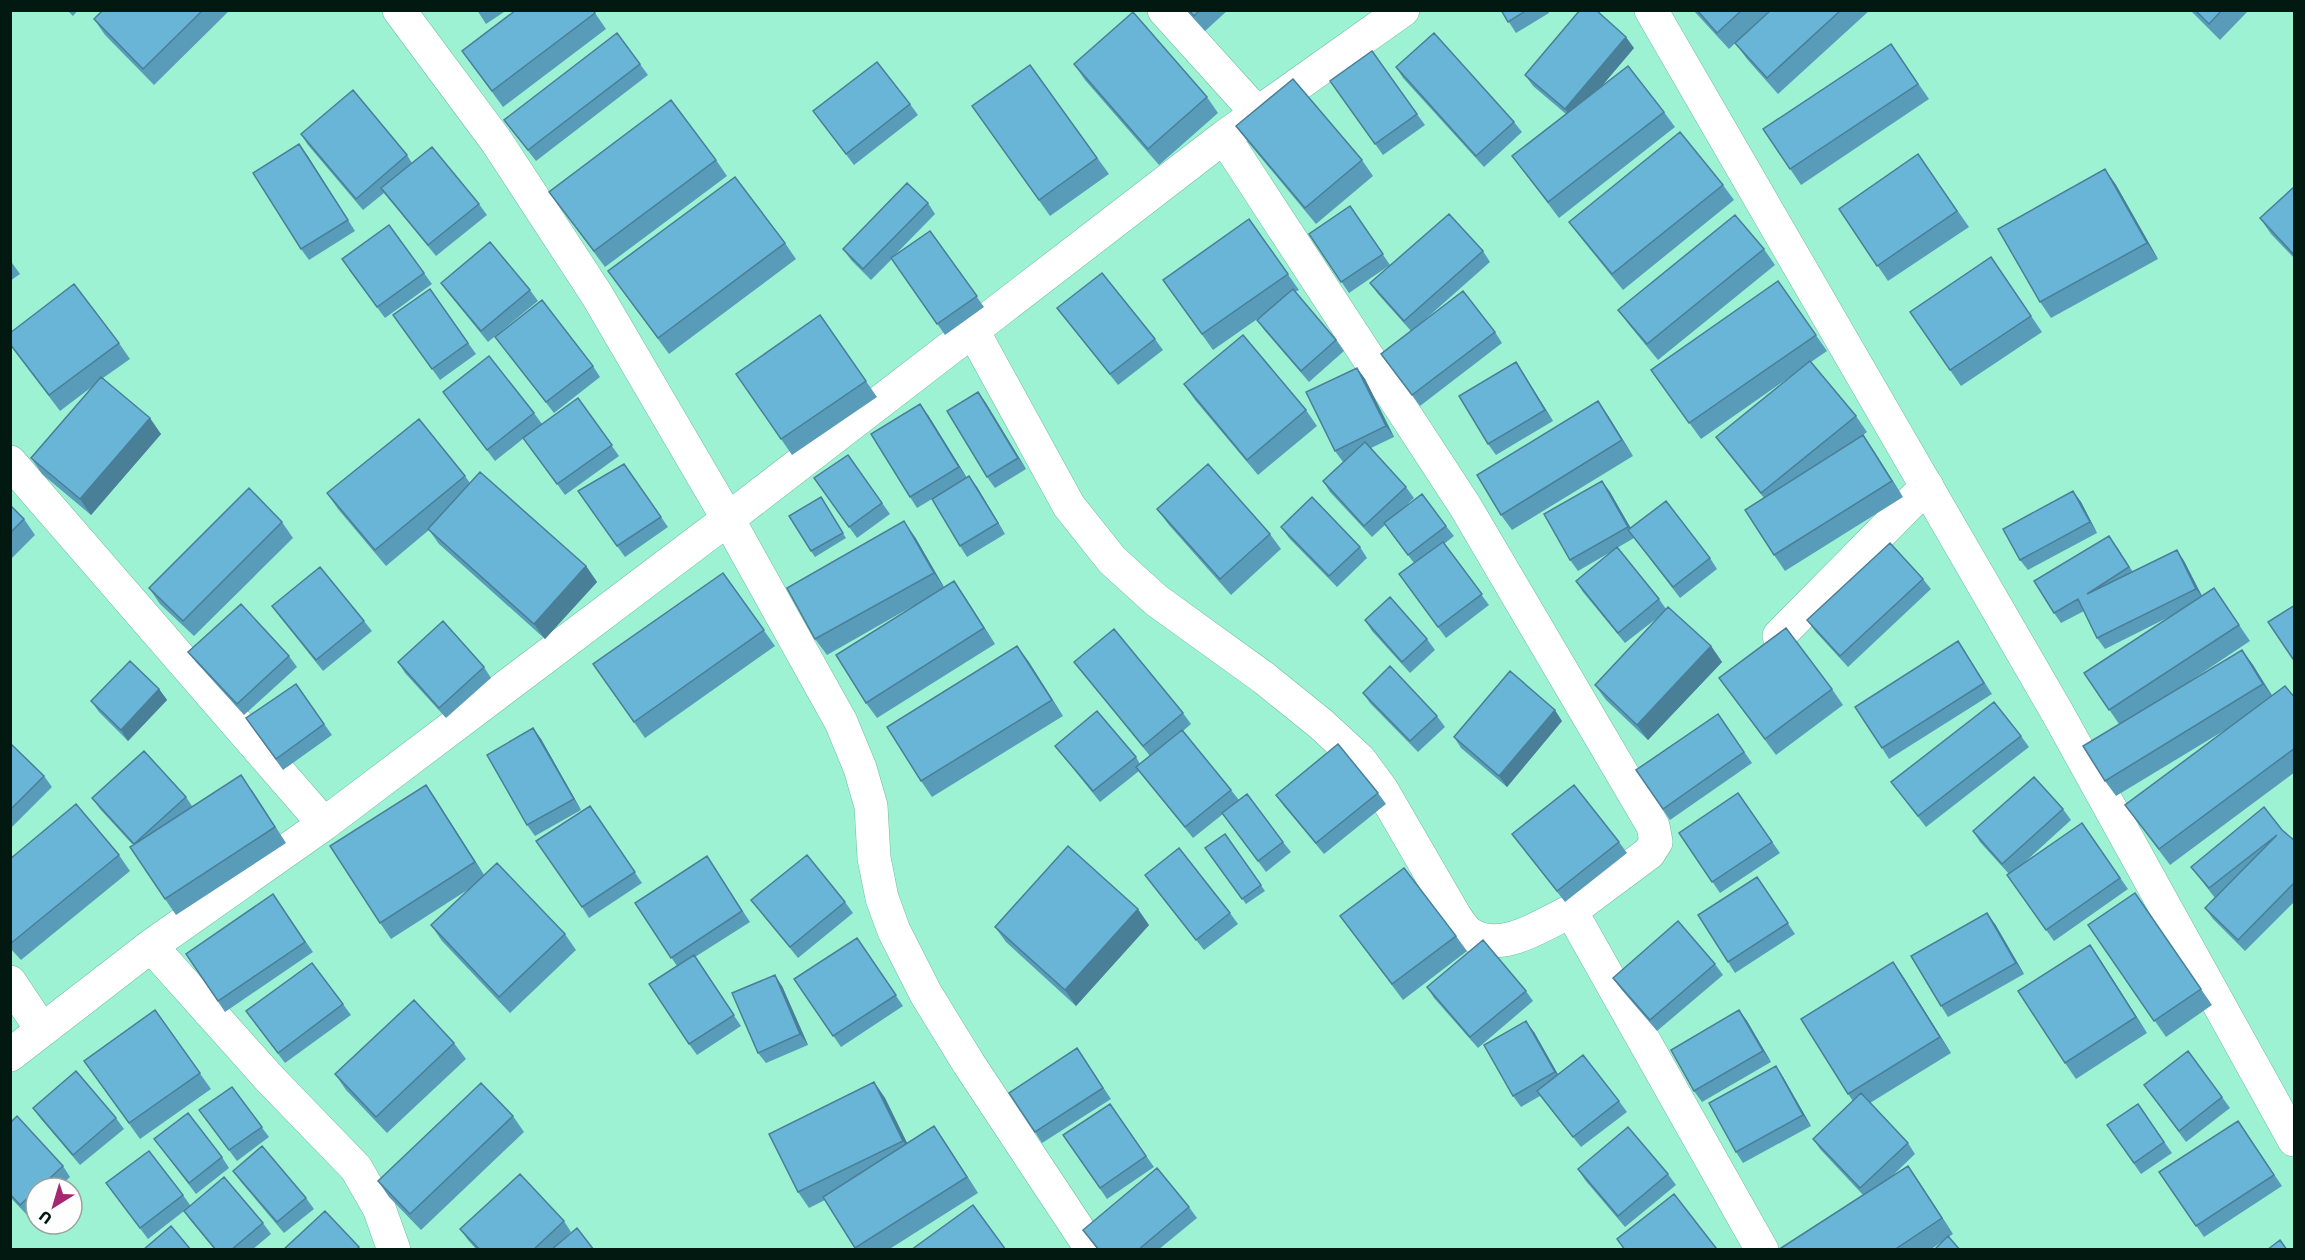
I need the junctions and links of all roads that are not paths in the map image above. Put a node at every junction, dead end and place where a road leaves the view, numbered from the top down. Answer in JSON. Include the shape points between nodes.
{"nodes":[{"id":1,"x":399,"y":10,"type":"edge"},
{"id":2,"x":1164,"y":10,"type":"edge"},
{"id":3,"x":1403,"y":10,"type":"edge"},
{"id":4,"x":1651,"y":10,"type":"edge"},
{"id":5,"x":1257,"y":113,"type":"junction"},
{"id":6,"x":1224,"y":137,"type":"junction"},
{"id":7,"x":973,"y":331,"type":"junction"},
{"id":8,"x":10,"y":462,"type":"edge"},
{"id":9,"x":1927,"y":486,"type":"junction"},
{"id":10,"x":728,"y":519,"type":"junction"},
{"id":11,"x":1779,"y":636,"type":"edge"},
{"id":12,"x":324,"y":824,"type":"junction"},
{"id":13,"x":1571,"y":911,"type":"junction"},
{"id":14,"x":151,"y":945,"type":"junction"},
{"id":15,"x":10,"y":982,"type":"edge"},
{"id":16,"x":42,"y":1030,"type":"junction"},
{"id":17,"x":10,"y":1055,"type":"edge"},
{"id":18,"x":2295,"y":1140,"type":"edge"},
{"id":19,"x":394,"y":1250,"type":"edge"},
{"id":20,"x":1092,"y":1250,"type":"edge"},
{"id":21,"x":1762,"y":1250,"type":"edge"}],
"edges":[{"from":1,"to":10,"type":"street","via":[[497,142],[597,295]]},
{"from":2,"to":5,"type":"street"},
{"from":3,"to":5,"type":"street"},
{"from":4,"to":9,"type":"street"},
{"from":5,"to":6,"type":"street"},
{"from":6,"to":7,"type":"street"},
{"from":6,"to":13,"type":"street","via":[[1465,506],[1653,826],[1656,842],[1649,853]]},
{"from":7,"to":10,"type":"street"},
{"from":7,"to":13,"type":"street","via":[[1069,506],[1112,560],[1156,600],[1264,678],[1360,760],[1467,933],[1481,940],[1498,941]]},
{"from":8,"to":12,"type":"street"},
{"from":9,"to":11,"type":"street"},
{"from":9,"to":18,"type":"street"},
{"from":10,"to":12,"type":"street"},
{"from":10,"to":20,"type":"street","via":[[841,722],[860,768],[871,806],[874,858],[882,898],[894,931],[926,994],[969,1064]]},
{"from":12,"to":14,"type":"street"},
{"from":13,"to":21,"type":"street"},
{"from":14,"to":16,"type":"street"},
{"from":14,"to":19,"type":"street","via":[[269,1078],[356,1168],[379,1208]]},
{"from":15,"to":16,"type":"street"},
{"from":16,"to":17,"type":"street"}]}
